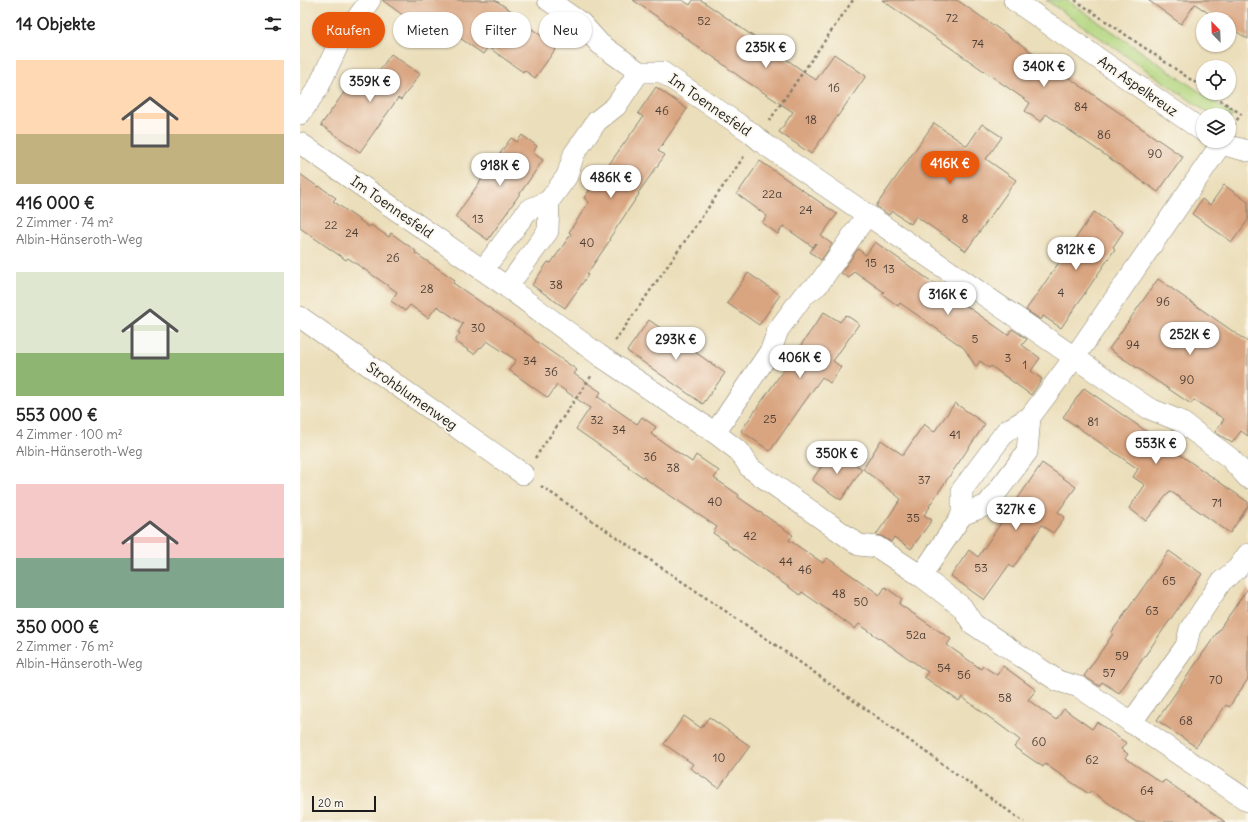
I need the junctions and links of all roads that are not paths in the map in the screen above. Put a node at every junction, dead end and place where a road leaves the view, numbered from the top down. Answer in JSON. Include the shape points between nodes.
{"nodes":[{"id":1,"x":370,"y":0,"type":"edge"},
{"id":2,"x":548,"y":0,"type":"edge"},
{"id":3,"x":1014,"y":0,"type":"edge"},
{"id":4,"x":639,"y":72,"type":"junction"},
{"id":5,"x":300,"y":114,"type":"edge"},
{"id":6,"x":1196,"y":126,"type":"edge"},
{"id":7,"x":300,"y":143,"type":"edge"},
{"id":8,"x":1236,"y":145,"type":"edge"},
{"id":9,"x":1216,"y":148,"type":"edge"},
{"id":10,"x":1248,"y":151,"type":"edge"},
{"id":11,"x":549,"y":201,"type":"junction"},
{"id":12,"x":867,"y":215,"type":"junction"},
{"id":13,"x":483,"y":270,"type":"junction"},
{"id":14,"x":507,"y":287,"type":"junction"},
{"id":15,"x":300,"y":317,"type":"edge"},
{"id":16,"x":1074,"y":358,"type":"junction"},
{"id":17,"x":1030,"y":418,"type":"junction"},
{"id":18,"x":715,"y":432,"type":"junction"},
{"id":19,"x":523,"y":474,"type":"road end"},
{"id":20,"x":1248,"y":478,"type":"edge"},
{"id":21,"x":962,"y":515,"type":"junction"},
{"id":22,"x":1248,"y":554,"type":"edge"},
{"id":23,"x":920,"y":576,"type":"junction"},
{"id":24,"x":1130,"y":723,"type":"junction"},
{"id":25,"x":1248,"y":801,"type":"edge"}],
"edges":[{"from":1,"to":5,"type":"street","via":[[338,45],[318,88]]},
{"from":2,"to":4,"type":"street","via":[[580,23],[600,44]]},
{"from":3,"to":6,"type":"street","name":"Am Aspelkreuz"},
{"from":4,"to":11,"type":"street","via":[[616,106],[593,126],[574,154],[567,176]]},
{"from":4,"to":12,"type":"street","name":"Im Toennesfeld","via":[[662,72]]},
{"from":7,"to":13,"type":"street","name":"Im Toennesfeld"},
{"from":8,"to":10,"type":"street"},
{"from":9,"to":16,"type":"street"},
{"from":11,"to":13,"type":"street","via":[[528,210]]},
{"from":11,"to":14,"type":"street","via":[[548,231]]},
{"from":12,"to":16,"type":"street","name":"Im Toennesfeld"},
{"from":12,"to":18,"type":"street","via":[[818,285],[803,296],[778,330],[771,350]]},
{"from":13,"to":14,"type":"street","name":"Im Toennesfeld"},
{"from":14,"to":18,"type":"street","name":"Im Toennesfeld","via":[[604,358]]},
{"from":15,"to":19,"type":"street","name":"Strohblumenweg"},
{"from":16,"to":17,"type":"street"},
{"from":16,"to":20,"type":"street","name":"Im Toennesfeld","via":[[1148,408],[1180,421],[1230,458]]},
{"from":17,"to":21,"type":"street","via":[[1006,431],[962,490]]},
{"from":17,"to":21,"type":"street","via":[[1027,452],[987,505]]},
{"from":18,"to":23,"type":"street","name":"Im Toennesfeld","via":[[740,452],[750,468],[820,518],[859,545],[877,547]]},
{"from":21,"to":23,"type":"street"},
{"from":22,"to":24,"type":"street","via":[[1237,569],[1222,581],[1190,629],[1186,646]]},
{"from":23,"to":24,"type":"street","name":"Im Toennesfeld","via":[[962,607],[973,624],[1058,681],[1079,687]]},
{"from":24,"to":25,"type":"street","name":"Im Toennesfeld"}]}
